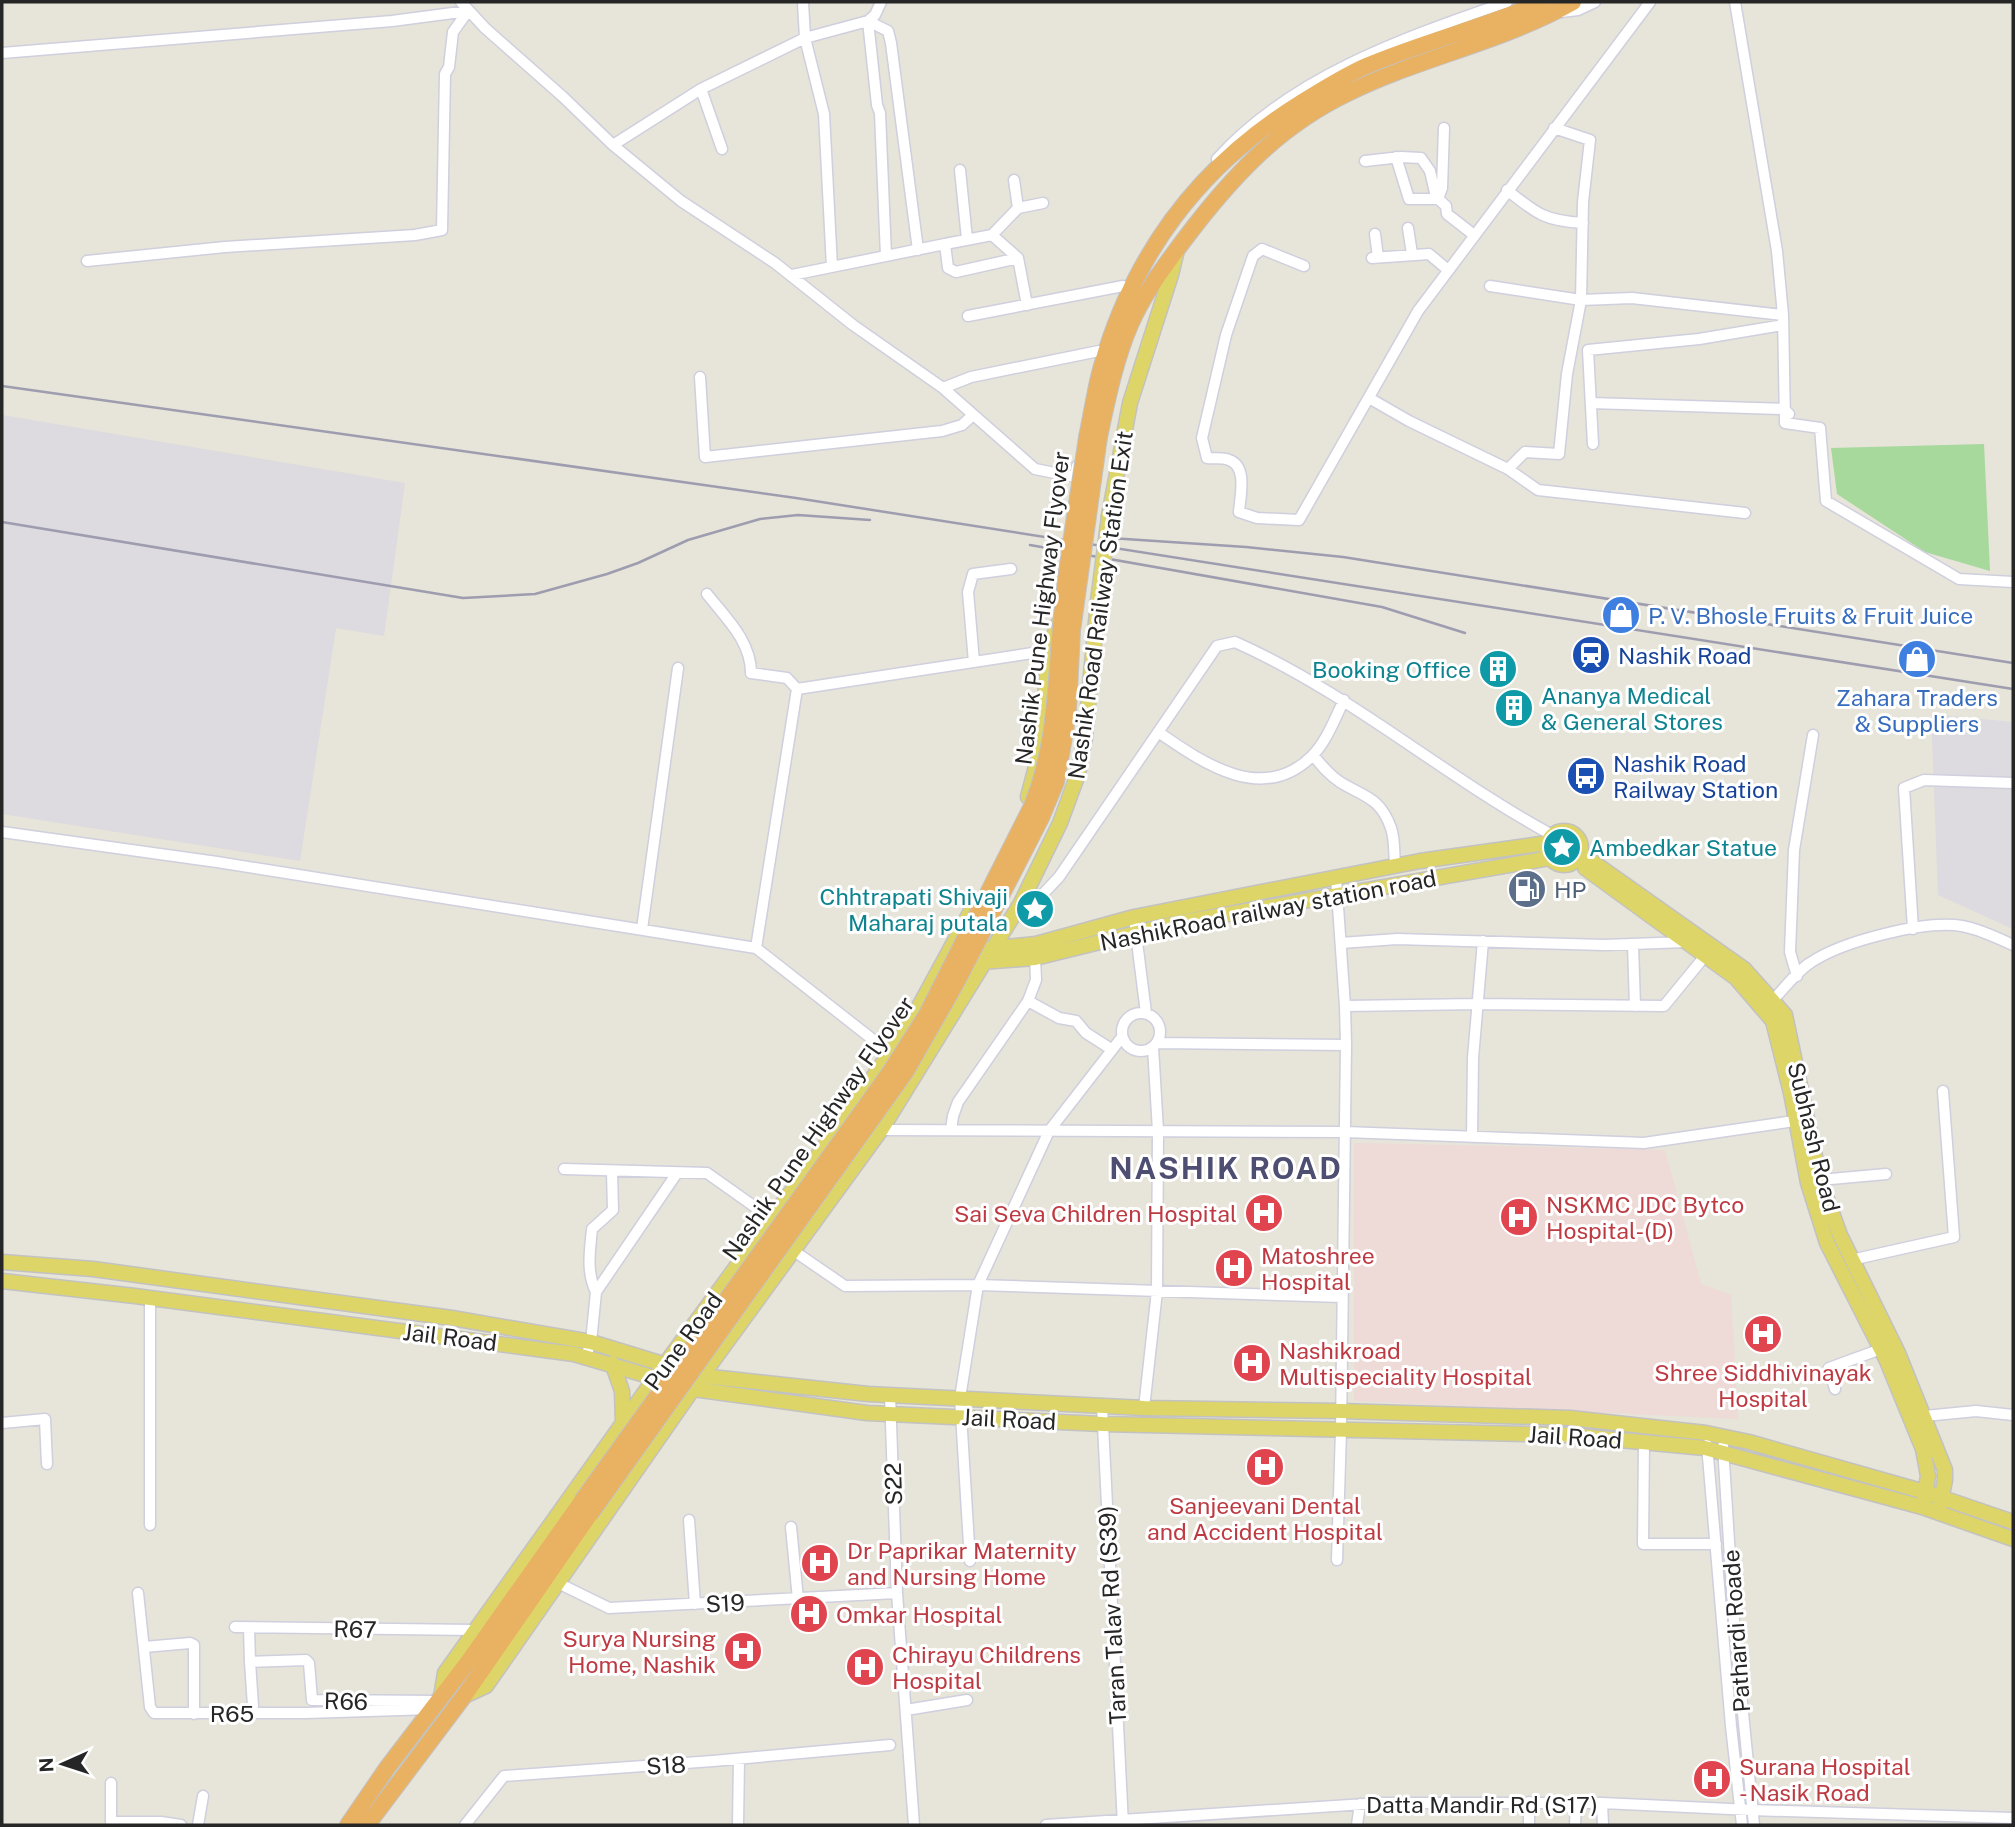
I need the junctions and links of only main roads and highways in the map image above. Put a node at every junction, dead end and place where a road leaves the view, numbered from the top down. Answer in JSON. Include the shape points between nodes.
{"nodes":[{"id":1,"x":1573,"y":2,"type":"edge"},
{"id":2,"x":1548,"y":5,"type":"edge"},
{"id":3,"x":1177,"y":249,"type":"junction"},
{"id":4,"x":1093,"y":437,"type":"junction"},
{"id":5,"x":1063,"y":607,"type":"junction"},
{"id":6,"x":1550,"y":845,"type":"junction"},
{"id":7,"x":1578,"y":857,"type":"junction"},
{"id":8,"x":1135,"y":924,"type":"junction"},
{"id":9,"x":947,"y":955,"type":"junction"},
{"id":10,"x":989,"y":956,"type":"junction"},
{"id":11,"x":1802,"y":1120,"type":"junction"},
{"id":12,"x":2,"y":1262,"type":"edge"},
{"id":13,"x":2,"y":1281,"type":"edge"},
{"id":14,"x":593,"y":1347,"type":"junction"},
{"id":15,"x":612,"y":1363,"type":"junction"},
{"id":16,"x":665,"y":1365,"type":"junction"},
{"id":17,"x":655,"y":1378,"type":"junction"},
{"id":18,"x":698,"y":1383,"type":"junction"},
{"id":19,"x":623,"y":1424,"type":"junction"},
{"id":20,"x":1707,"y":1441,"type":"junction"},
{"id":21,"x":1723,"y":1444,"type":"junction"},
{"id":22,"x":1925,"y":1492,"type":"junction"},
{"id":23,"x":1941,"y":1497,"type":"junction"},
{"id":24,"x":1922,"y":1507,"type":"junction"},
{"id":25,"x":586,"y":1508,"type":"junction"},
{"id":26,"x":1938,"y":1513,"type":"junction"},
{"id":27,"x":2013,"y":1522,"type":"edge"},
{"id":28,"x":2013,"y":1539,"type":"edge"},
{"id":29,"x":464,"y":1696,"type":"junction"},
{"id":30,"x":437,"y":1703,"type":"junction"},
{"id":31,"x":348,"y":1825,"type":"edge"},
{"id":32,"x":367,"y":1825,"type":"edge"}],
"edges":[{"from":1,"to":2,"type":"highway"},
{"from":2,"to":3,"type":"highway","name":"Nashik Pune Highway Flyover","via":[[1505,35],[1423,61],[1346,93],[1300,122],[1261,150],[1227,185]]},
{"from":2,"to":4,"type":"highway","name":"Nashik Pune Highway Flyover","via":[[1363,68],[1264,126],[1212,171],[1175,214],[1123,305],[1101,370]]},
{"from":3,"to":4,"type":"highway","name":"Nashik Pune Highway Flyover","via":[[1153,281],[1129,328]]},
{"from":3,"to":10,"type":"main road","name":"Nashik Road Railway Station Exit","bridge":true,"via":[[1130,403],[1109,516],[1078,774],[1021,904]]},
{"from":4,"to":5,"type":"highway","name":"Nashik Pune Highway Flyover","bridge":true},
{"from":4,"to":25,"type":"highway","name":"Nashik Pune Highway Flyover","bridge":true,"via":[[1068,712],[1056,782],[1041,818],[906,1071]]},
{"from":5,"to":9,"type":"main road","name":"Pune Road","bridge":true,"via":[[1044,652],[1043,740],[1029,796]]},
{"from":5,"to":25,"type":"highway","name":"Nashik Pune Highway Flyover","bridge":true,"via":[[1051,747],[1043,778],[926,1016]]},
{"from":6,"to":7,"type":"main road","via":[[1559,864],[1570,864]]},
{"from":6,"to":7,"type":"main road","via":[[1562,830],[1572,832],[1580,840]]},
{"from":6,"to":8,"type":"main road","name":"NashikRoad railway station road","via":[[1336,895]]},
{"from":6,"to":8,"type":"main road","via":[[1336,877]]},
{"from":7,"to":11,"type":"main road","name":"Subhash Road","via":[[1736,978],[1773,1021]]},
{"from":7,"to":11,"type":"main road","name":"Subhash Road","via":[[1744,969],[1784,1015]]},
{"from":8,"to":10,"type":"main road"},
{"from":8,"to":10,"type":"main road","name":"NashikRoad railway station road","via":[[1035,958]]},
{"from":9,"to":10,"type":"main road"},
{"from":9,"to":16,"type":"main road","name":"Pune Road","via":[[890,1053]]},
{"from":10,"to":18,"type":"main road","name":"Nashik Road Railway Station Exit","via":[[881,1130]]},
{"from":11,"to":22,"type":"main road","name":"Subhash Road","via":[[1808,1183],[1827,1243],[1881,1349],[1923,1449],[1928,1476]]},
{"from":11,"to":23,"type":"main road","name":"Subhash Road","via":[[1851,1260],[1898,1353],[1945,1470]]},
{"from":12,"to":14,"type":"main road","via":[[93,1269],[452,1318]]},
{"from":13,"to":14,"type":"main road","name":"Jail Road"},
{"from":14,"to":15,"type":"main road","name":"Jail Road"},
{"from":14,"to":16,"type":"main road","name":"Jail Road"},
{"from":15,"to":17,"type":"main road","name":"Jail Road"},
{"from":15,"to":19,"type":"main road","via":[[622,1391]]},
{"from":16,"to":17,"type":"main road","name":"Pune Road"},
{"from":16,"to":18,"type":"main road","name":"Jail Road"},
{"from":17,"to":18,"type":"main road","name":"Jail Road"},
{"from":17,"to":19,"type":"main road","name":"Pune Road"},
{"from":18,"to":20,"type":"main road","name":"Jail Road","via":[[1144,1408],[1570,1418]]},
{"from":18,"to":20,"type":"main road","name":"Jail Road","via":[[867,1413]]},
{"from":18,"to":29,"type":"main road","name":"Nashik Road Railway Station Exit","via":[[486,1686]]},
{"from":19,"to":30,"type":"main road","name":"Pune Road","via":[[445,1673]]},
{"from":20,"to":21,"type":"main road","name":"Jail Road"},
{"from":21,"to":22,"type":"main road"},
{"from":21,"to":24,"type":"main road","name":"Jail Road"},
{"from":22,"to":23,"type":"main road"},
{"from":22,"to":24,"type":"main road","name":"Subhash Road"},
{"from":23,"to":26,"type":"main road","name":"Subhash Road"},
{"from":23,"to":27,"type":"main road"},
{"from":24,"to":26,"type":"main road","name":"Jail Road"},
{"from":25,"to":29,"type":"highway","name":"Nashik Pune Highway Flyover"},
{"from":25,"to":30,"type":"highway","name":"Nashik Pune Highway Flyover"},
{"from":26,"to":28,"type":"main road","name":"Jail Road"},
{"from":29,"to":32,"type":"highway","name":"Nashik Pune Highway Flyover"},
{"from":30,"to":31,"type":"highway","name":"Nashik Pune Highway Flyover"}]}
